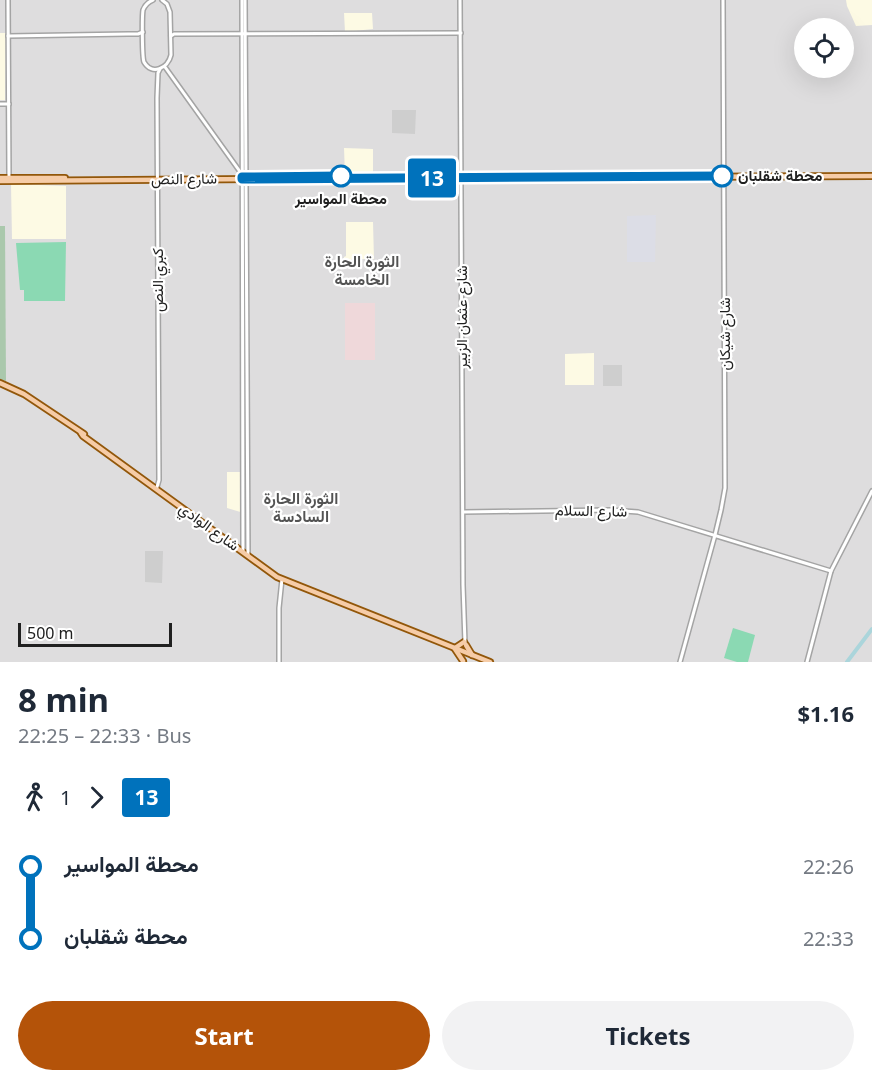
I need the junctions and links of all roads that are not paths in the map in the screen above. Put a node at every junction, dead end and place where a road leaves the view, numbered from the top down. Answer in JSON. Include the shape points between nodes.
{"nodes":[{"id":1,"x":8,"y":0,"type":"edge"},
{"id":2,"x":153,"y":0,"type":"edge"},
{"id":3,"x":162,"y":0,"type":"edge"},
{"id":4,"x":243,"y":0,"type":"edge"},
{"id":5,"x":460,"y":0,"type":"edge"},
{"id":6,"x":723,"y":0,"type":"edge"},
{"id":7,"x":167,"y":2,"type":"edge"},
{"id":8,"x":171,"y":30,"type":"junction"},
{"id":9,"x":460,"y":33,"type":"junction"},
{"id":10,"x":143,"y":34,"type":"junction"},
{"id":11,"x":177,"y":34,"type":"junction"},
{"id":12,"x":243,"y":34,"type":"junction"},
{"id":13,"x":8,"y":36,"type":"junction"},
{"id":14,"x":171,"y":36,"type":"junction"},
{"id":15,"x":165,"y":67,"type":"junction"},
{"id":16,"x":159,"y":71,"type":"junction"},
{"id":17,"x":0,"y":104,"type":"edge"},
{"id":18,"x":9,"y":104,"type":"junction"},
{"id":19,"x":724,"y":175,"type":"junction"},
{"id":20,"x":872,"y":175,"type":"edge"},
{"id":21,"x":244,"y":177,"type":"junction"},
{"id":22,"x":462,"y":177,"type":"junction"},
{"id":23,"x":9,"y":178,"type":"junction"},
{"id":24,"x":158,"y":179,"type":"junction"},
{"id":25,"x":0,"y":180,"type":"edge"},
{"id":26,"x":0,"y":383,"type":"edge"},
{"id":27,"x":81,"y":433,"type":"junction"},
{"id":28,"x":157,"y":487,"type":"junction"},
{"id":29,"x":872,"y":491,"type":"edge"},
{"id":30,"x":463,"y":512,"type":"junction"},
{"id":31,"x":715,"y":536,"type":"junction"},
{"id":32,"x":246,"y":553,"type":"junction"},
{"id":33,"x":831,"y":571,"type":"junction"},
{"id":34,"x":283,"y":580,"type":"junction"},
{"id":35,"x":346,"y":604,"type":"junction"},
{"id":36,"x":465,"y":643,"type":"junction"},
{"id":37,"x":455,"y":648,"type":"junction"},
{"id":38,"x":465,"y":652,"type":"junction"},
{"id":39,"x":472,"y":655,"type":"junction"},
{"id":40,"x":465,"y":661,"type":"edge"},
{"id":41,"x":279,"y":662,"type":"edge"},
{"id":42,"x":490,"y":662,"type":"edge"},
{"id":43,"x":680,"y":662,"type":"edge"},
{"id":44,"x":807,"y":662,"type":"edge"}],
"edges":[{"from":1,"to":13,"type":"street"},
{"from":2,"to":10,"type":"street","via":[[143,10]]},
{"from":3,"to":7,"type":"street"},
{"from":4,"to":12,"type":"street"},
{"from":5,"to":9,"type":"street","name":"شارع عثمان الزبير"},
{"from":6,"to":19,"type":"street","name":"شارع شيكان"},
{"from":7,"to":8,"type":"street"},
{"from":8,"to":11,"type":"street"},
{"from":8,"to":14,"type":"street"},
{"from":9,"to":12,"type":"street"},
{"from":9,"to":22,"type":"street","name":"شارع عثمان الزبير"},
{"from":10,"to":13,"type":"street"},
{"from":10,"to":16,"type":"street","via":[[144,60]]},
{"from":11,"to":12,"type":"street"},
{"from":11,"to":14,"type":"street"},
{"from":12,"to":21,"type":"street"},
{"from":13,"to":18,"type":"street"},
{"from":14,"to":15,"type":"street","via":[[171,58]]},
{"from":15,"to":16,"type":"street"},
{"from":15,"to":21,"type":"street"},
{"from":16,"to":24,"type":"street","name":"كبري النص"},
{"from":17,"to":18,"type":"street"},
{"from":18,"to":23,"type":"street"},
{"from":19,"to":20,"type":"main road","name":"شارع النص"},
{"from":19,"to":22,"type":"main road","name":"شارع النص"},
{"from":19,"to":31,"type":"street","name":"شارع شيكان","via":[[725,482]]},
{"from":21,"to":22,"type":"main road","name":"شارع النص"},
{"from":21,"to":24,"type":"main road","name":"شارع النص"},
{"from":21,"to":32,"type":"street"},
{"from":22,"to":30,"type":"street","name":"شارع عثمان الزبير"},
{"from":23,"to":24,"type":"main road","name":"شارع النص"},
{"from":23,"to":25,"type":"main road","name":"شارع النص"},
{"from":24,"to":25,"type":"main road","name":"شارع النص"},
{"from":24,"to":28,"type":"street","name":"كبري النص"},
{"from":26,"to":27,"type":"main road","name":"شارع الوادي","via":[[24,394]]},
{"from":27,"to":28,"type":"main road","name":"شارع الوادي"},
{"from":27,"to":32,"type":"main road","name":"شارع الوادي"},
{"from":28,"to":32,"type":"main road","name":"شارع الوادي"},
{"from":29,"to":33,"type":"street"},
{"from":30,"to":31,"type":"street","name":"شارع السلام","via":[[626,510]]},
{"from":30,"to":36,"type":"street","name":"شارع عثمان الزبير"},
{"from":31,"to":33,"type":"street","name":"شارع السلام"},
{"from":31,"to":43,"type":"street","name":"شارع شيكان"},
{"from":32,"to":34,"type":"main road","name":"شارع الوادي"},
{"from":32,"to":35,"type":"main road","name":"شارع الوادي","via":[[283,577]]},
{"from":33,"to":44,"type":"street"},
{"from":34,"to":35,"type":"main road","name":"شارع الوادي"},
{"from":34,"to":41,"type":"street"},
{"from":35,"to":37,"type":"main road","name":"شارع الوادي"},
{"from":36,"to":37,"type":"main road"},
{"from":36,"to":38,"type":"street","name":"شارع عثمان الزبير"},
{"from":36,"to":39,"type":"main road"},
{"from":37,"to":38,"type":"main road","name":"شارع الوادي"},
{"from":37,"to":40,"type":"main road"},
{"from":38,"to":39,"type":"main road","name":"شارع الوادي"},
{"from":38,"to":40,"type":"main road"},
{"from":39,"to":40,"type":"main road"},
{"from":39,"to":42,"type":"main road","name":"شارع الوادي"}]}
